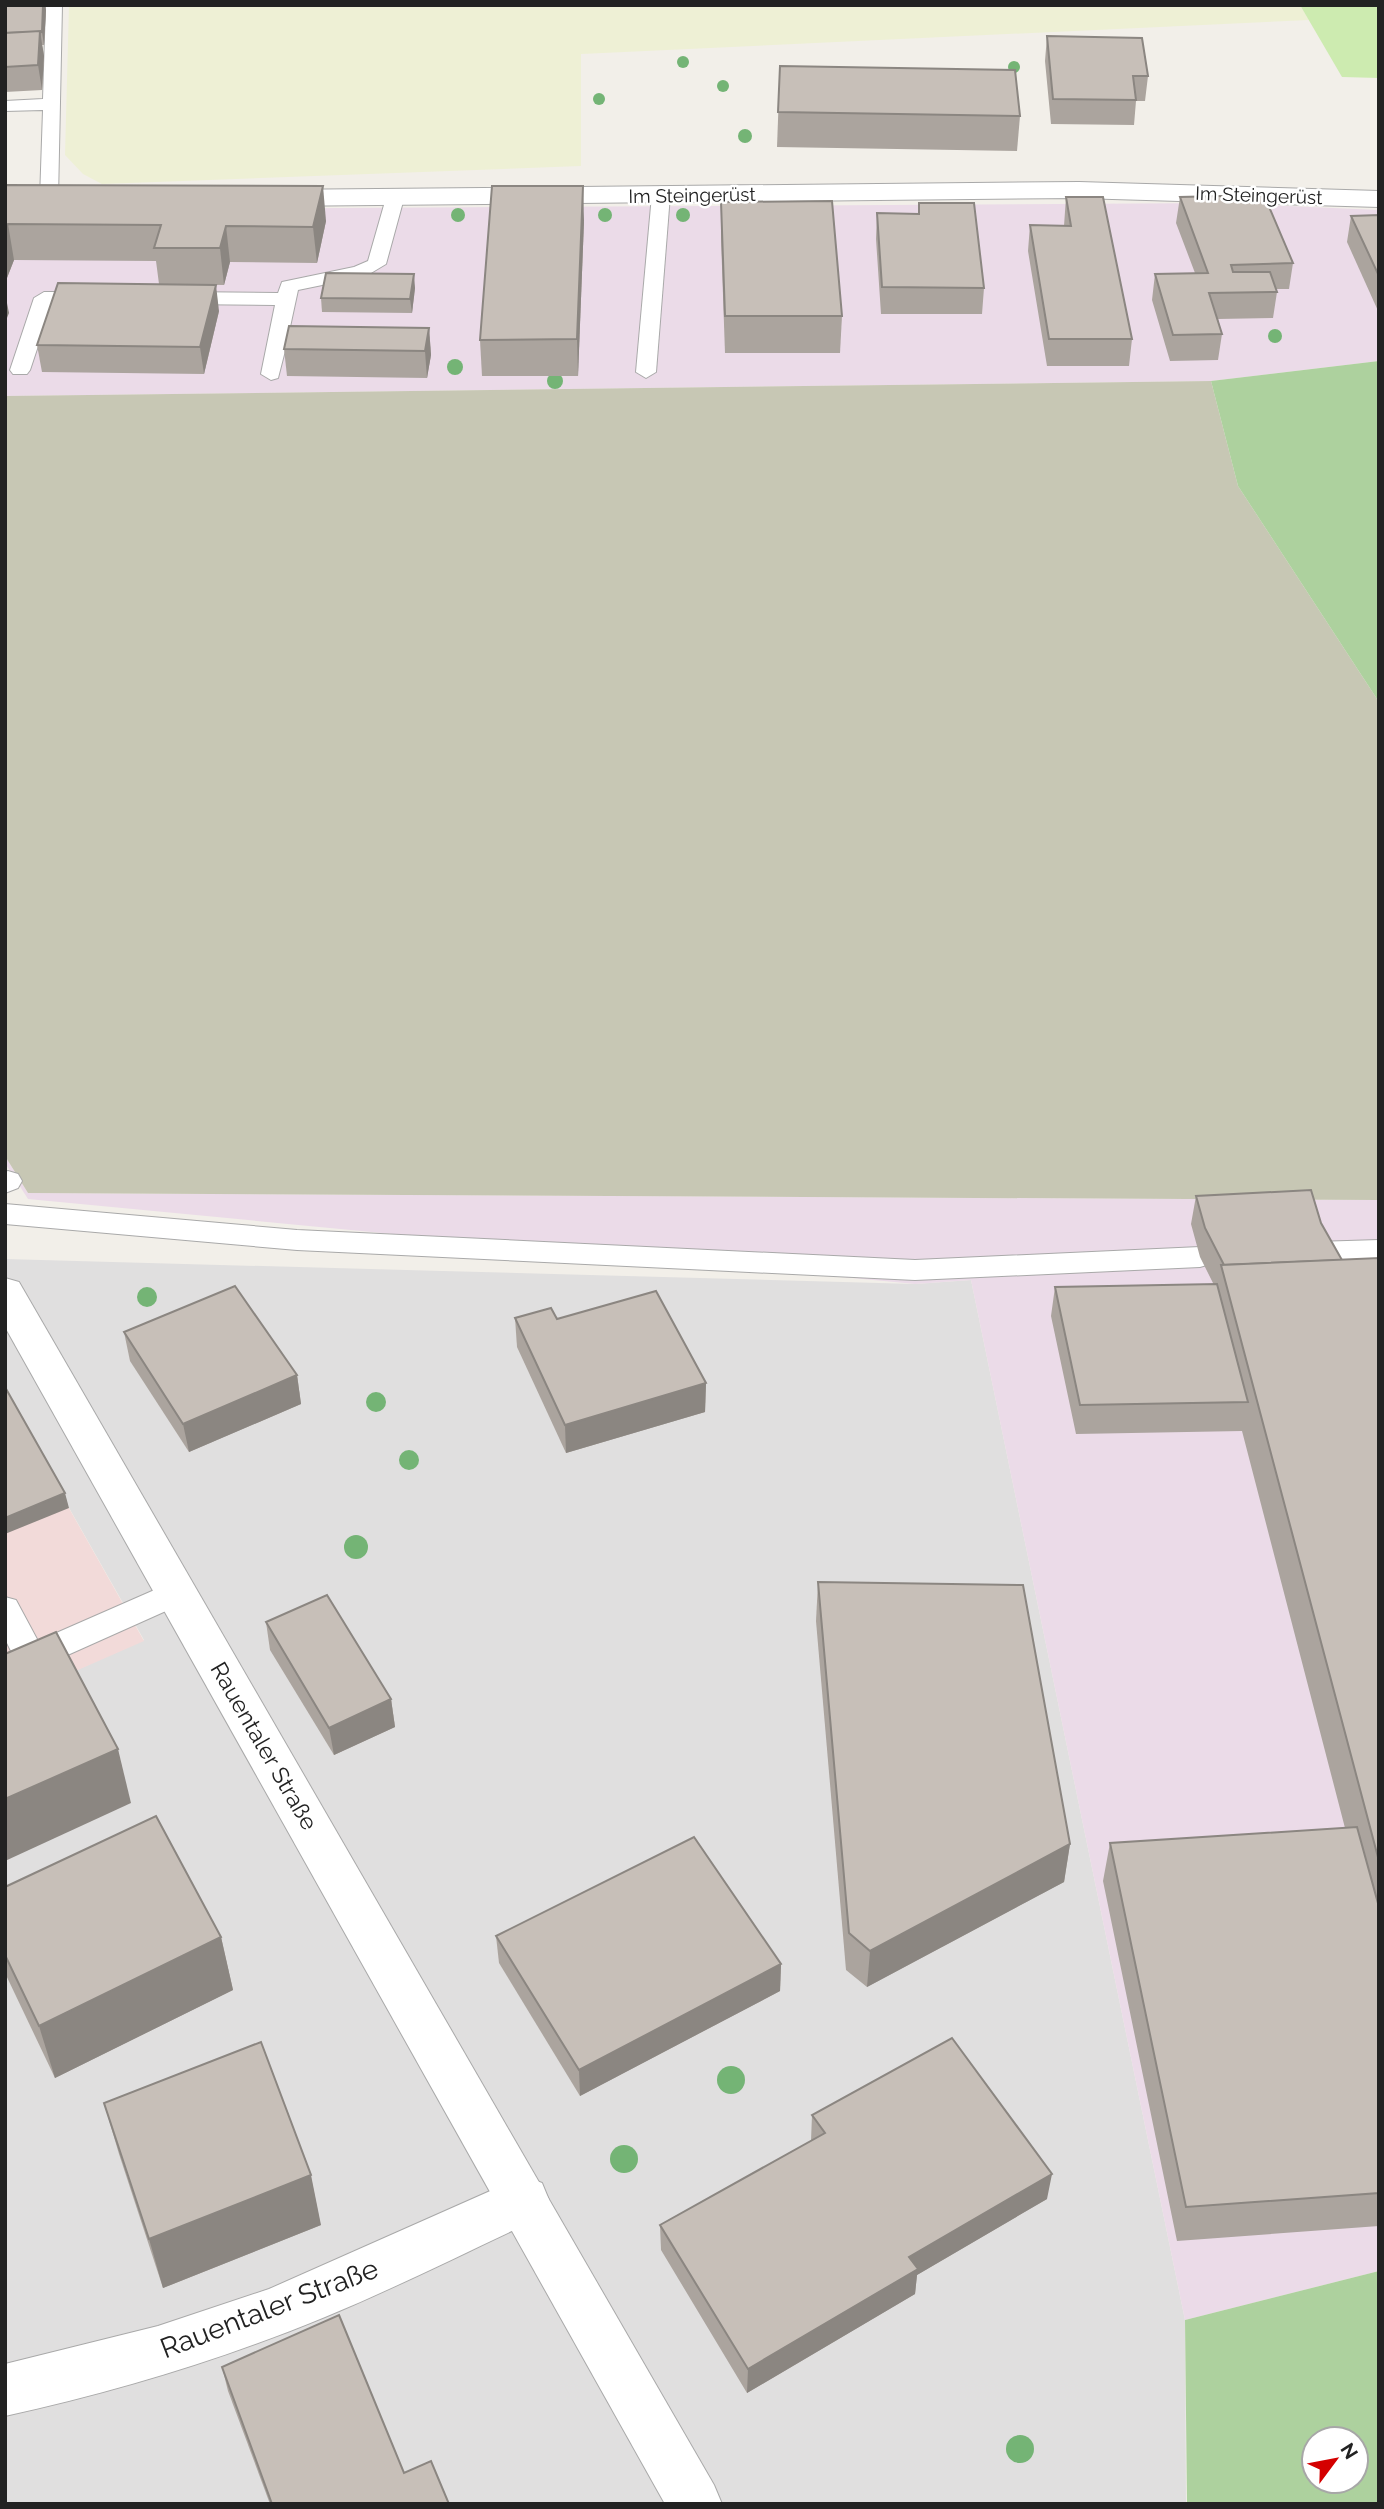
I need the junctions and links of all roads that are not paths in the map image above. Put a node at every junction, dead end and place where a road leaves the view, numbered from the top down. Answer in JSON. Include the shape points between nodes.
{"nodes":[{"id":1,"x":54,"y":5,"type":"edge"},
{"id":2,"x":51,"y":104,"type":"junction"},
{"id":3,"x":5,"y":106,"type":"edge"},
{"id":4,"x":661,"y":195,"type":"junction"},
{"id":5,"x":243,"y":198,"type":"edge"},
{"id":6,"x":395,"y":198,"type":"junction"},
{"id":7,"x":38,"y":199,"type":"joint"},
{"id":8,"x":77,"y":199,"type":"edge"},
{"id":9,"x":1379,"y":199,"type":"edge"},
{"id":10,"x":111,"y":298,"type":"edge"},
{"id":11,"x":165,"y":298,"type":"edge"},
{"id":12,"x":286,"y":299,"type":"junction"},
{"id":13,"x":279,"y":333,"type":"junction"},
{"id":14,"x":345,"y":333,"type":"edge"},
{"id":15,"x":20,"y":370,"type":"dead end"},
{"id":16,"x":646,"y":372,"type":"dead end"},
{"id":17,"x":271,"y":374,"type":"dead end"},
{"id":18,"x":5,"y":1214,"type":"edge"},
{"id":19,"x":1379,"y":1250,"type":"edge"},
{"id":20,"x":1315,"y":1252,"type":"edge"},
{"id":21,"x":1200,"y":1257,"type":"dead end"},
{"id":22,"x":5,"y":1292,"type":"edge"},
{"id":23,"x":176,"y":1593,"type":"junction"},
{"id":24,"x":5,"y":1609,"type":"edge"},
{"id":25,"x":18,"y":1664,"type":"edge"},
{"id":26,"x":524,"y":2200,"type":"junction"},
{"id":27,"x":5,"y":2390,"type":"edge"},
{"id":28,"x":695,"y":2504,"type":"edge"}],
"edges":[{"from":1,"to":2,"type":"lane"},
{"from":2,"to":3,"type":"lane"},
{"from":2,"to":7,"type":"lane"},
{"from":4,"to":6,"type":"street","name":"Im Steingerüst"},
{"from":4,"to":9,"type":"street","name":"Im Steingerüst","via":[[1079,190]]},
{"from":4,"to":16,"type":"lane"},
{"from":5,"to":6,"type":"street","name":"Im Steingerüst"},
{"from":6,"to":12,"type":"lane","via":[[377,264],[289,286]]},
{"from":7,"to":8,"type":"street"},
{"from":10,"to":15,"type":"lane","via":[[44,298]]},
{"from":11,"to":12,"type":"lane"},
{"from":12,"to":13,"type":"lane"},
{"from":13,"to":14,"type":"lane"},
{"from":13,"to":17,"type":"lane"},
{"from":18,"to":21,"type":"lane","via":[[297,1240],[915,1270]]},
{"from":19,"to":20,"type":"lane"},
{"from":22,"to":23,"type":"street","name":"Rauentaler Straße"},
{"from":23,"to":25,"type":"lane"},
{"from":23,"to":26,"type":"street","name":"Rauentaler Straße"},
{"from":24,"to":25,"type":"lane"},
{"from":26,"to":27,"type":"street","name":"Rauentaler Straße","via":[[307,2300],[231,2328],[69,2377]]},
{"from":26,"to":28,"type":"street","name":"Rauentaler Straße"}]}
